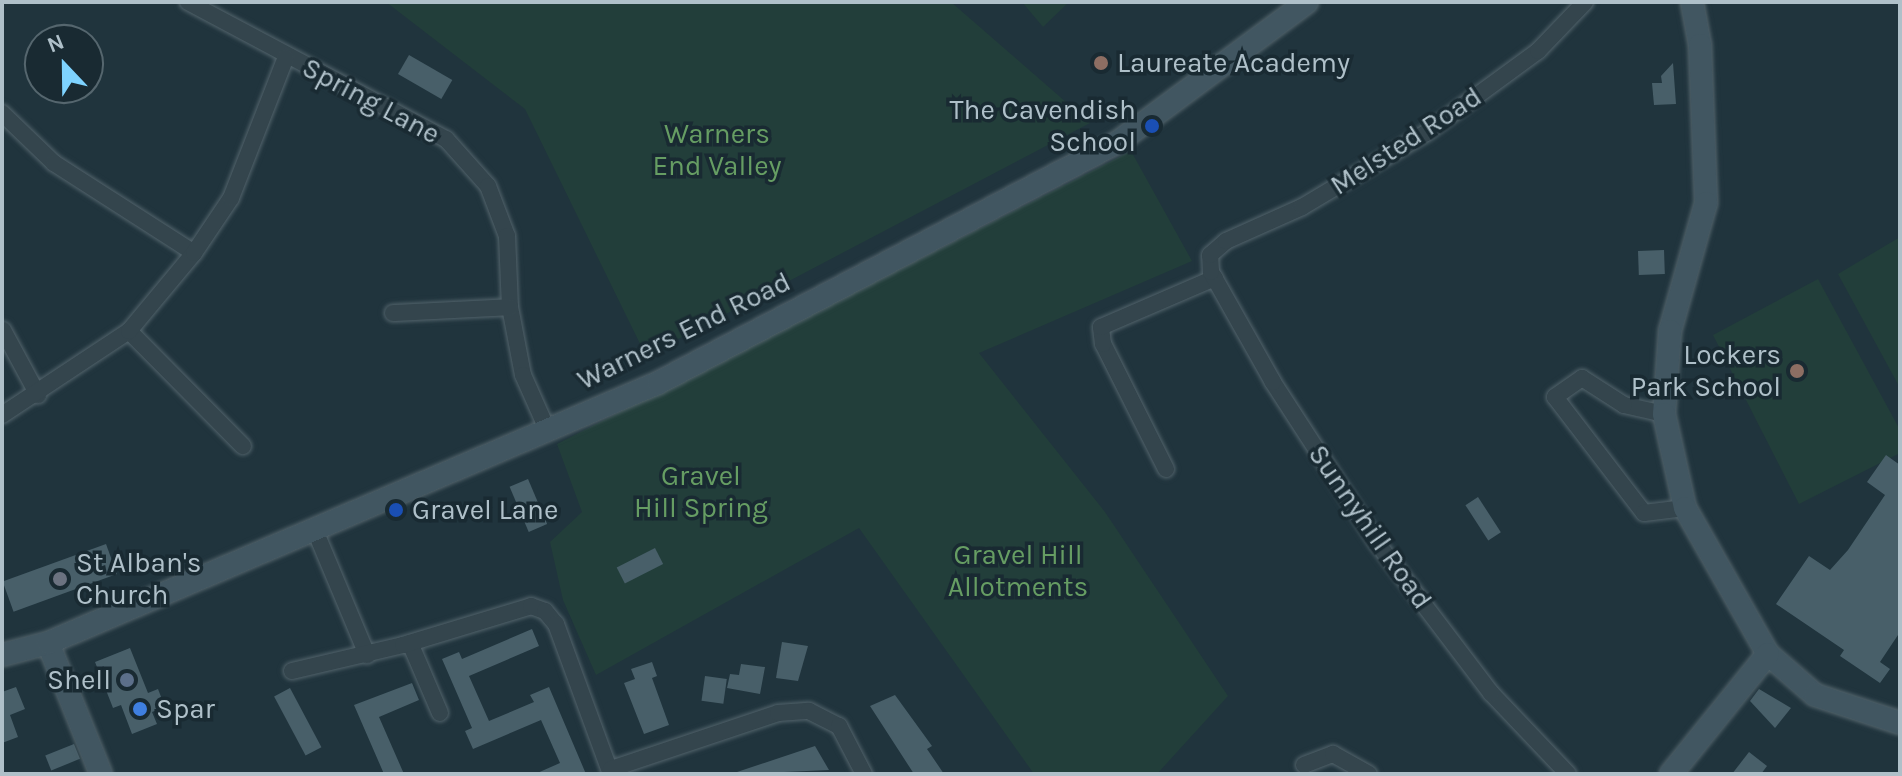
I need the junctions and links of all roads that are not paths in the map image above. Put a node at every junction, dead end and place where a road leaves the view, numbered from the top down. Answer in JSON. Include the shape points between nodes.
{"nodes":[{"id":1,"x":188,"y":2,"type":"edge"},
{"id":2,"x":1307,"y":2,"type":"edge"},
{"id":3,"x":1585,"y":2,"type":"edge"},
{"id":4,"x":1692,"y":2,"type":"edge"},
{"id":5,"x":286,"y":57,"type":"junction"},
{"id":6,"x":2,"y":113,"type":"edge"},
{"id":7,"x":194,"y":253,"type":"junction"},
{"id":8,"x":1210,"y":255,"type":"joint"},
{"id":9,"x":1215,"y":278,"type":"junction"},
{"id":10,"x":510,"y":307,"type":"junction"},
{"id":11,"x":393,"y":313,"type":"dead end"},
{"id":12,"x":3,"y":330,"type":"edge"},
{"id":13,"x":129,"y":331,"type":"junction"},
{"id":14,"x":38,"y":395,"type":"junction"},
{"id":15,"x":1664,"y":414,"type":"junction"},
{"id":16,"x":2,"y":415,"type":"edge"},
{"id":17,"x":547,"y":429,"type":"junction"},
{"id":18,"x":243,"y":446,"type":"dead end"},
{"id":19,"x":1166,"y":469,"type":"dead end"},
{"id":20,"x":1685,"y":508,"type":"junction"},
{"id":21,"x":314,"y":528,"type":"junction"},
{"id":22,"x":48,"y":643,"type":"junction"},
{"id":23,"x":410,"y":643,"type":"junction"},
{"id":24,"x":1768,"y":654,"type":"junction"},
{"id":25,"x":2,"y":655,"type":"edge"},
{"id":26,"x":367,"y":655,"type":"junction"},
{"id":27,"x":292,"y":671,"type":"dead end"},
{"id":28,"x":440,"y":713,"type":"dead end"},
{"id":29,"x":1900,"y":723,"type":"edge"},
{"id":30,"x":1304,"y":765,"type":"dead end"},
{"id":31,"x":611,"y":771,"type":"edge"},
{"id":32,"x":101,"y":774,"type":"edge"},
{"id":33,"x":864,"y":774,"type":"edge"},
{"id":34,"x":1369,"y":774,"type":"edge"},
{"id":35,"x":1568,"y":774,"type":"edge"},
{"id":36,"x":1671,"y":774,"type":"edge"}],
"edges":[{"from":1,"to":5,"type":"street","name":"Spring Lane"},
{"from":2,"to":17,"type":"street","name":"Warners End Road","via":[[1118,142],[658,383]]},
{"from":3,"to":8,"type":"street","name":"Melsted Road","via":[[1538,51],[1426,133],[1302,207],[1226,241]]},
{"from":4,"to":15,"type":"street","via":[[1700,45],[1706,203],[1670,331]]},
{"from":5,"to":7,"type":"street","via":[[231,198]]},
{"from":5,"to":10,"type":"street","name":"Spring Lane","via":[[446,139],[457,150],[488,186],[507,236]]},
{"from":6,"to":7,"type":"street","via":[[54,163]]},
{"from":7,"to":13,"type":"street"},
{"from":8,"to":9,"type":"street","name":"Sunnyhill Road"},
{"from":9,"to":19,"type":"street","via":[[1101,327],[1103,344]]},
{"from":9,"to":35,"type":"street","name":"Sunnyhill Road","via":[[1273,382],[1377,543],[1491,693]]},
{"from":10,"to":11,"type":"street"},
{"from":10,"to":17,"type":"street","name":"Spring Lane","via":[[523,375]]},
{"from":12,"to":14,"type":"street"},
{"from":13,"to":14,"type":"street"},
{"from":13,"to":18,"type":"street"},
{"from":14,"to":16,"type":"street"},
{"from":15,"to":20,"type":"street"},
{"from":15,"to":20,"type":"street","via":[[1624,405],[1582,378],[1555,397],[1644,513]]},
{"from":17,"to":21,"type":"street","name":"Warners End Road"},
{"from":20,"to":24,"type":"street"},
{"from":21,"to":22,"type":"street","name":"Warners End Road"},
{"from":21,"to":26,"type":"street"},
{"from":22,"to":25,"type":"street","name":"Warners End Road"},
{"from":22,"to":32,"type":"street"},
{"from":23,"to":26,"type":"street"},
{"from":23,"to":28,"type":"street"},
{"from":23,"to":31,"type":"street","via":[[520,607],[545,611],[556,624]]},
{"from":24,"to":29,"type":"street","via":[[1815,695]]},
{"from":24,"to":36,"type":"street"},
{"from":26,"to":27,"type":"street"},
{"from":30,"to":34,"type":"street","via":[[1333,754]]},
{"from":31,"to":33,"type":"street","via":[[778,713],[809,711],[839,726]]}]}
